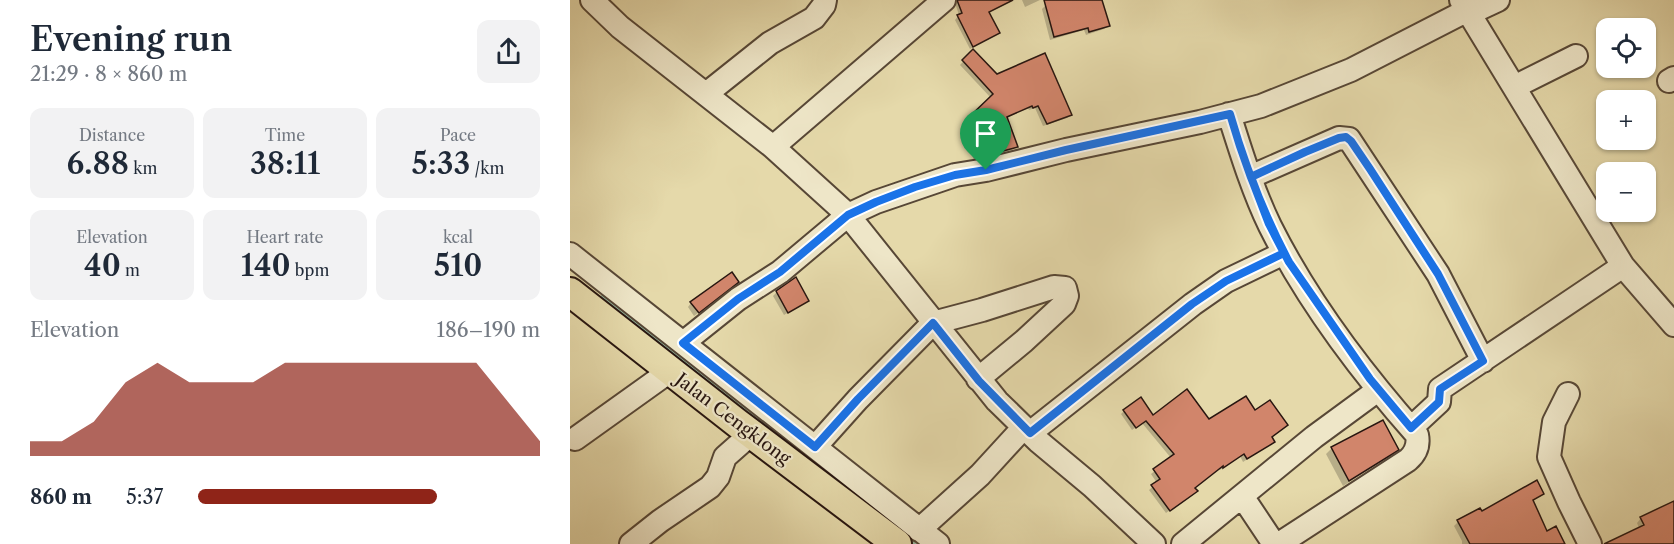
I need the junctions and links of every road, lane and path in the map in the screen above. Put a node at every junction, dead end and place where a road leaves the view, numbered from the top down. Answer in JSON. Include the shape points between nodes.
{"nodes":[{"id":1,"x":592,"y":0,"type":"edge"},
{"id":2,"x":825,"y":0,"type":"edge"},
{"id":3,"x":945,"y":0,"type":"edge"},
{"id":4,"x":1498,"y":0,"type":"edge"},
{"id":5,"x":1465,"y":8,"type":"edge"},
{"id":6,"x":1576,"y":56,"type":"dead end"},
{"id":7,"x":1514,"y":87,"type":"junction"},
{"id":8,"x":706,"y":94,"type":"junction"},
{"id":9,"x":1230,"y":114,"type":"junction"},
{"id":10,"x":773,"y":147,"type":"junction"},
{"id":11,"x":1251,"y":177,"type":"junction"},
{"id":12,"x":848,"y":215,"type":"junction"},
{"id":13,"x":1284,"y":253,"type":"junction"},
{"id":14,"x":570,"y":254,"type":"edge"},
{"id":15,"x":1623,"y":266,"type":"junction"},
{"id":16,"x":570,"y":292,"type":"edge"},
{"id":17,"x":933,"y":323,"type":"junction"},
{"id":18,"x":1674,"y":325,"type":"edge"},
{"id":19,"x":683,"y":343,"type":"junction"},
{"id":20,"x":1483,"y":361,"type":"junction"},
{"id":21,"x":670,"y":371,"type":"junction"},
{"id":22,"x":978,"y":379,"type":"junction"},
{"id":23,"x":1378,"y":390,"type":"junction"},
{"id":24,"x":1568,"y":394,"type":"dead end"},
{"id":25,"x":749,"y":415,"type":"junction"},
{"id":26,"x":1411,"y":428,"type":"junction"},
{"id":27,"x":1027,"y":430,"type":"junction"},
{"id":28,"x":575,"y":439,"type":"dead end"},
{"id":29,"x":815,"y":447,"type":"junction"},
{"id":30,"x":1242,"y":496,"type":"junction"},
{"id":31,"x":904,"y":534,"type":"edge"},
{"id":32,"x":631,"y":544,"type":"edge"},
{"id":33,"x":938,"y":544,"type":"edge"},
{"id":34,"x":1154,"y":544,"type":"edge"},
{"id":35,"x":1183,"y":544,"type":"edge"},
{"id":36,"x":1274,"y":544,"type":"edge"},
{"id":37,"x":1280,"y":544,"type":"edge"},
{"id":38,"x":1590,"y":544,"type":"edge"}],
"edges":[{"from":1,"to":8,"type":"street","via":[[620,27]]},
{"from":2,"to":8,"type":"street","via":[[814,18],[770,43]]},
{"from":3,"to":10,"type":"street"},
{"from":4,"to":5,"type":"street"},
{"from":5,"to":7,"type":"street"},
{"from":5,"to":9,"type":"street","via":[[1351,70],[1261,106]]},
{"from":6,"to":7,"type":"street"},
{"from":7,"to":15,"type":"street"},
{"from":8,"to":10,"type":"street"},
{"from":9,"to":11,"type":"street"},
{"from":9,"to":12,"type":"street","via":[[955,175]]},
{"from":10,"to":12,"type":"street"},
{"from":11,"to":13,"type":"street"},
{"from":11,"to":20,"type":"street","via":[[1339,138],[1348,139],[1438,274]]},
{"from":12,"to":17,"type":"street"},
{"from":12,"to":19,"type":"street","via":[[780,272],[738,299]]},
{"from":13,"to":23,"type":"street"},
{"from":13,"to":27,"type":"street","via":[[1206,294]]},
{"from":14,"to":19,"type":"street"},
{"from":15,"to":18,"type":"street"},
{"from":15,"to":20,"type":"street"},
{"from":16,"to":21,"type":"main road","name":"Jalan Cengklong"},
{"from":17,"to":22,"type":"street"},
{"from":17,"to":22,"type":"street","via":[[1054,287],[1065,288],[1064,304]]},
{"from":17,"to":29,"type":"street"},
{"from":19,"to":25,"type":"street"},
{"from":20,"to":26,"type":"street","via":[[1440,389],[1439,402]]},
{"from":21,"to":25,"type":"main road","name":"Jalan Cengklong"},
{"from":21,"to":28,"type":"street"},
{"from":22,"to":27,"type":"street"},
{"from":23,"to":26,"type":"street"},
{"from":23,"to":30,"type":"street"},
{"from":24,"to":38,"type":"street","via":[[1554,422],[1549,457]]},
{"from":25,"to":29,"type":"street"},
{"from":25,"to":31,"type":"main road","name":"Jalan Cengklong"},
{"from":25,"to":32,"type":"street","via":[[710,487]]},
{"from":26,"to":37,"type":"street","via":[[1418,444],[1408,460]]},
{"from":27,"to":31,"type":"street","via":[[980,475]]},
{"from":27,"to":34,"type":"street"},
{"from":29,"to":31,"type":"street"},
{"from":30,"to":35,"type":"street"},
{"from":30,"to":36,"type":"street"},
{"from":31,"to":33,"type":"street"}]}
